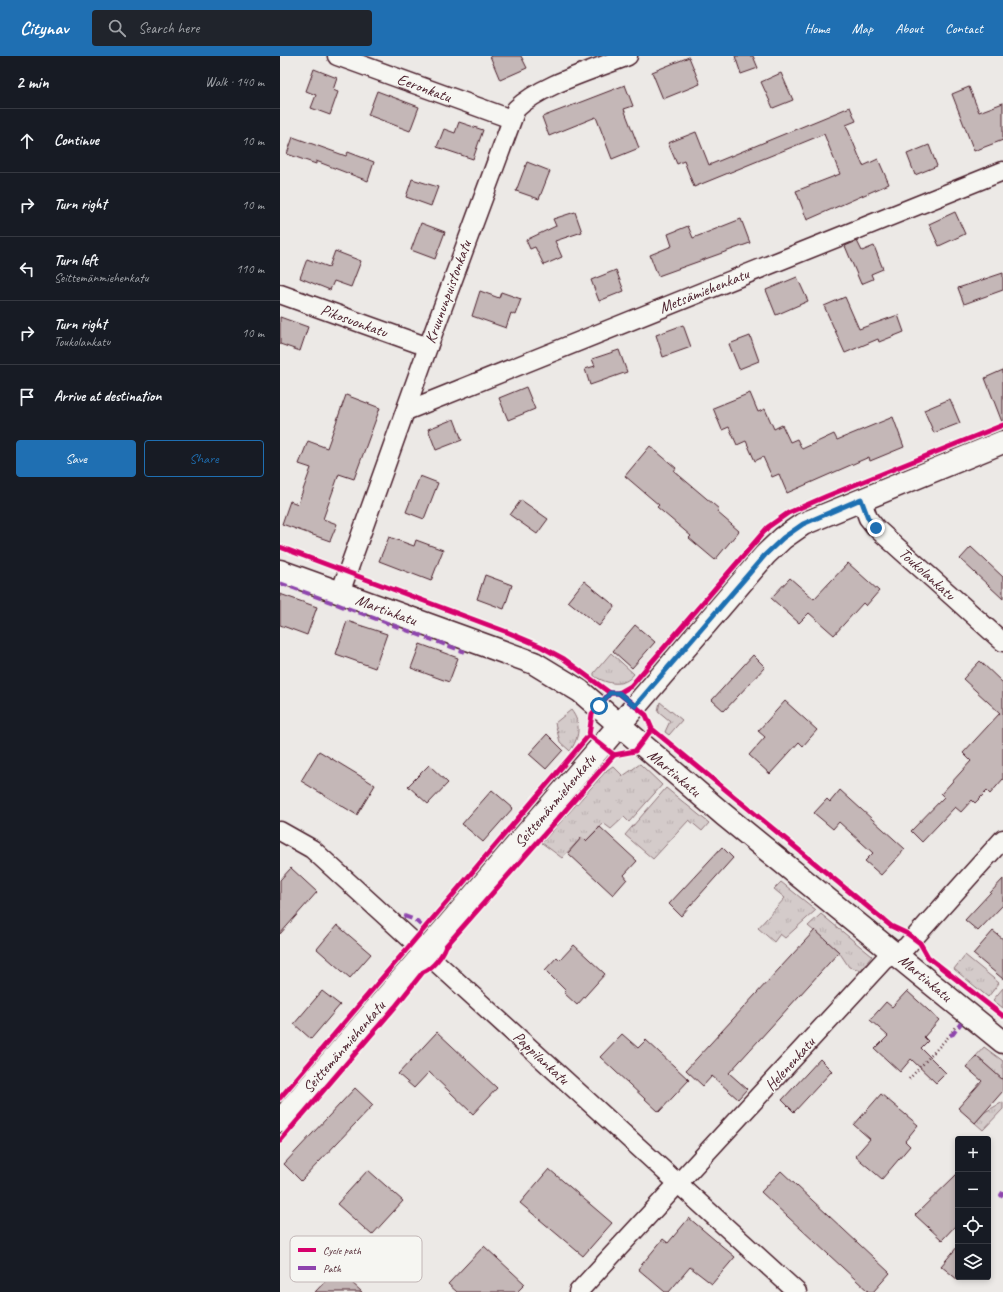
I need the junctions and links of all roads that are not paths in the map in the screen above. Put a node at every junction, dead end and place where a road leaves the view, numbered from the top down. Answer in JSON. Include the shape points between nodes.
{"nodes":[{"id":1,"x":337,"y":56,"type":"edge"},
{"id":2,"x":628,"y":56,"type":"edge"},
{"id":3,"x":511,"y":120,"type":"junction"},
{"id":4,"x":1003,"y":171,"type":"edge"},
{"id":5,"x":280,"y":294,"type":"edge"},
{"id":6,"x":428,"y":348,"type":"junction"},
{"id":7,"x":406,"y":411,"type":"junction"},
{"id":8,"x":1003,"y":442,"type":"edge"},
{"id":9,"x":861,"y":499,"type":"junction"},
{"id":10,"x":280,"y":571,"type":"edge"},
{"id":11,"x":340,"y":593,"type":"junction"},
{"id":12,"x":1003,"y":642,"type":"edge"},
{"id":13,"x":620,"y":724,"type":"junction"},
{"id":14,"x":280,"y":831,"type":"edge"},
{"id":15,"x":1003,"y":838,"type":"edge"},
{"id":16,"x":426,"y":952,"type":"junction"},
{"id":17,"x":895,"y":953,"type":"junction"},
{"id":18,"x":1003,"y":1042,"type":"edge"},
{"id":19,"x":280,"y":1121,"type":"edge"},
{"id":20,"x":678,"y":1184,"type":"junction"},
{"id":21,"x":578,"y":1292,"type":"edge"},
{"id":22,"x":797,"y":1292,"type":"edge"}],
"edges":[{"from":1,"to":3,"type":"street","name":"Eeronkatu"},
{"from":2,"to":3,"type":"street","name":"Kruununpuistonkatu","via":[[525,100],[516,109]]},
{"from":3,"to":6,"type":"street","name":"Kruununpuistonkatu"},
{"from":4,"to":7,"type":"street","name":"Metsämiehenkatu"},
{"from":5,"to":6,"type":"street","name":"Pikosuonkatu"},
{"from":6,"to":7,"type":"street","name":"Kruununpuistonkatu"},
{"from":7,"to":11,"type":"street","name":"Kruununpuistonkatu"},
{"from":8,"to":9,"type":"street","name":"Seittemänmiehenkatu"},
{"from":9,"to":12,"type":"street","name":"Toukolankatu","via":[[868,518],[876,528]]},
{"from":9,"to":13,"type":"street","name":"Seittemänmiehenkatu","via":[[803,524],[783,538],[765,555]]},
{"from":10,"to":11,"type":"street","name":"Martinkatu"},
{"from":11,"to":13,"type":"street","name":"Martinkatu","via":[[534,664],[580,691]]},
{"from":13,"to":16,"type":"street","name":"Seittemänmiehenkatu"},
{"from":13,"to":17,"type":"street","name":"Martinkatu","via":[[724,815]]},
{"from":14,"to":16,"type":"street","name":"Pappilankatu","via":[[312,849]]},
{"from":15,"to":17,"type":"street","name":"Helenenkatu","via":[[906,947]]},
{"from":16,"to":19,"type":"street","name":"Seittemänmiehenkatu"},
{"from":16,"to":20,"type":"street","name":"Pappilankatu"},
{"from":17,"to":18,"type":"street","name":"Martinkatu"},
{"from":17,"to":20,"type":"street","name":"Helenenkatu","via":[[884,960]]},
{"from":20,"to":21,"type":"street","name":"Helenenkatu"},
{"from":20,"to":22,"type":"street","name":"Pappilankatu"}]}
